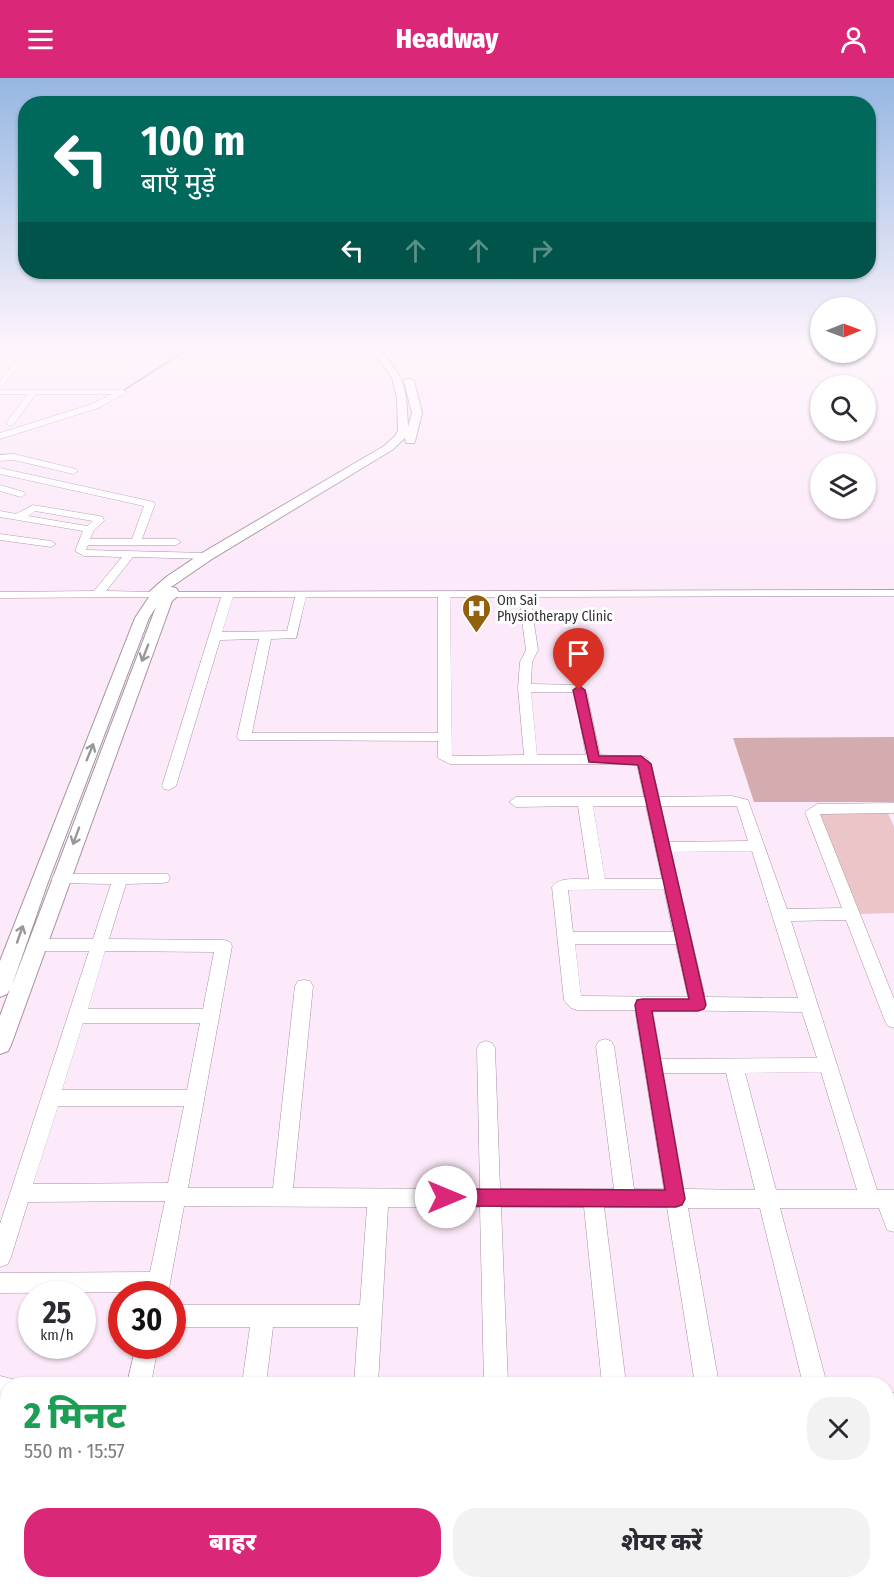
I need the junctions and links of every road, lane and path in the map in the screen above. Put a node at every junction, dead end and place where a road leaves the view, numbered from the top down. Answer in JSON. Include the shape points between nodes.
{"nodes":[{"id":1,"x":18,"y":417,"type":"edge"},
{"id":2,"x":28,"y":417,"type":"edge"},
{"id":3,"x":59,"y":417,"type":"edge"},
{"id":4,"x":404,"y":417,"type":"edge"},
{"id":5,"x":416,"y":417,"type":"edge"},
{"id":6,"x":0,"y":423,"type":"edge"},
{"id":7,"x":15,"y":423,"type":"junction"},
{"id":8,"x":0,"y":430,"type":"edge"},
{"id":9,"x":0,"y":436,"type":"edge"},
{"id":10,"x":0,"y":458,"type":"edge"},
{"id":11,"x":0,"y":471,"type":"edge"},
{"id":12,"x":73,"y":471,"type":"dead end"},
{"id":13,"x":0,"y":488,"type":"edge"},
{"id":14,"x":21,"y":494,"type":"dead end"},
{"id":15,"x":0,"y":514,"type":"edge"},
{"id":16,"x":0,"y":537,"type":"edge"},
{"id":17,"x":85,"y":542,"type":"junction"},
{"id":18,"x":136,"y":542,"type":"junction"},
{"id":19,"x":176,"y":543,"type":"dead end"},
{"id":20,"x":51,"y":544,"type":"dead end"},
{"id":21,"x":131,"y":553,"type":"junction"},
{"id":22,"x":207,"y":556,"type":"junction"},
{"id":23,"x":444,"y":593,"type":"junction"},
{"id":24,"x":524,"y":593,"type":"junction"},
{"id":25,"x":894,"y":593,"type":"edge"},
{"id":26,"x":228,"y":594,"type":"junction"},
{"id":27,"x":301,"y":594,"type":"junction"},
{"id":28,"x":0,"y":595,"type":"edge"},
{"id":29,"x":97,"y":595,"type":"junction"},
{"id":30,"x":163,"y":595,"type":"junction"},
{"id":31,"x":215,"y":636,"type":"junction"},
{"id":32,"x":266,"y":636,"type":"junction"},
{"id":33,"x":524,"y":688,"type":"junction"},
{"id":34,"x":443,"y":737,"type":"junction"},
{"id":35,"x":531,"y":760,"type":"junction"},
{"id":36,"x":594,"y":760,"type":"junction"},
{"id":37,"x":169,"y":786,"type":"dead end"},
{"id":38,"x":516,"y":802,"type":"dead end"},
{"id":39,"x":585,"y":802,"type":"junction"},
{"id":40,"x":652,"y":802,"type":"junction"},
{"id":41,"x":893,"y":811,"type":"edge"},
{"id":42,"x":758,"y":846,"type":"junction"},
{"id":43,"x":662,"y":847,"type":"junction"},
{"id":44,"x":162,"y":878,"type":"dead end"},
{"id":45,"x":60,"y":879,"type":"junction"},
{"id":46,"x":120,"y":879,"type":"junction"},
{"id":47,"x":598,"y":884,"type":"junction"},
{"id":48,"x":670,"y":884,"type":"junction"},
{"id":49,"x":851,"y":914,"type":"junction"},
{"id":50,"x":781,"y":915,"type":"junction"},
{"id":51,"x":566,"y":938,"type":"junction"},
{"id":52,"x":683,"y":938,"type":"junction"},
{"id":53,"x":36,"y":945,"type":"junction"},
{"id":54,"x":99,"y":945,"type":"junction"},
{"id":55,"x":6,"y":958,"type":"edge"},
{"id":56,"x":304,"y":986,"type":"dead end"},
{"id":57,"x":887,"y":988,"type":"edge"},
{"id":58,"x":0,"y":989,"type":"edge"},
{"id":59,"x":643,"y":1005,"type":"junction"},
{"id":60,"x":698,"y":1005,"type":"junction"},
{"id":61,"x":809,"y":1005,"type":"junction"},
{"id":62,"x":76,"y":1016,"type":"junction"},
{"id":63,"x":210,"y":1016,"type":"junction"},
{"id":64,"x":894,"y":1020,"type":"edge"},
{"id":65,"x":0,"y":1044,"type":"edge"},
{"id":66,"x":605,"y":1046,"type":"dead end"},
{"id":67,"x":486,"y":1048,"type":"dead end"},
{"id":68,"x":734,"y":1065,"type":"junction"},
{"id":69,"x":828,"y":1065,"type":"junction"},
{"id":70,"x":653,"y":1066,"type":"junction"},
{"id":71,"x":51,"y":1098,"type":"junction"},
{"id":72,"x":194,"y":1098,"type":"junction"},
{"id":73,"x":21,"y":1193,"type":"junction"},
{"id":74,"x":176,"y":1195,"type":"junction"},
{"id":75,"x":282,"y":1197,"type":"junction"},
{"id":76,"x":378,"y":1197,"type":"junction"},
{"id":77,"x":491,"y":1198,"type":"junction"},
{"id":78,"x":593,"y":1198,"type":"junction"},
{"id":79,"x":625,"y":1198,"type":"junction"},
{"id":80,"x":676,"y":1199,"type":"junction"},
{"id":81,"x":768,"y":1199,"type":"junction"},
{"id":82,"x":883,"y":1199,"type":"edge"},
{"id":83,"x":894,"y":1223,"type":"edge"},
{"id":84,"x":0,"y":1257,"type":"edge"},
{"id":85,"x":159,"y":1281,"type":"edge"},
{"id":86,"x":0,"y":1283,"type":"edge"},
{"id":87,"x":108,"y":1286,"type":"edge"},
{"id":88,"x":186,"y":1316,"type":"edge"},
{"id":89,"x":263,"y":1316,"type":"junction"},
{"id":90,"x":370,"y":1316,"type":"junction"},
{"id":91,"x":144,"y":1359,"type":"edge"},
{"id":92,"x":140,"y":1377,"type":"edge"},
{"id":93,"x":255,"y":1377,"type":"edge"},
{"id":94,"x":366,"y":1377,"type":"edge"},
{"id":95,"x":496,"y":1377,"type":"edge"},
{"id":96,"x":613,"y":1377,"type":"edge"},
{"id":97,"x":706,"y":1377,"type":"edge"},
{"id":98,"x":813,"y":1377,"type":"edge"}],
"edges":[{"from":1,"to":7,"type":"street"},
{"from":2,"to":7,"type":"street"},
{"from":3,"to":9,"type":"street"},
{"from":4,"to":22,"type":"main road","via":[[400,438]]},
{"from":5,"to":30,"type":"main road","via":[[411,441],[404,448]]},
{"from":6,"to":7,"type":"street"},
{"from":7,"to":8,"type":"street"},
{"from":10,"to":12,"type":"street","via":[[14,457]]},
{"from":11,"to":18,"type":"street","via":[[150,504]]},
{"from":13,"to":14,"type":"street"},
{"from":15,"to":17,"type":"street","via":[[18,517],[33,508],[100,520],[89,529]]},
{"from":16,"to":20,"type":"street"},
{"from":17,"to":18,"type":"street"},
{"from":17,"to":21,"type":"street","via":[[81,552]]},
{"from":18,"to":19,"type":"street"},
{"from":21,"to":22,"type":"street"},
{"from":21,"to":29,"type":"street"},
{"from":22,"to":30,"type":"main road"},
{"from":23,"to":24,"type":"street"},
{"from":23,"to":27,"type":"street"},
{"from":23,"to":34,"type":"street"},
{"from":24,"to":25,"type":"street"},
{"from":24,"to":33,"type":"street","via":[[532,650],[526,662]]},
{"from":26,"to":27,"type":"street"},
{"from":26,"to":30,"type":"street"},
{"from":26,"to":31,"type":"street"},
{"from":27,"to":32,"type":"street","via":[[292,635]]},
{"from":28,"to":29,"type":"street"},
{"from":29,"to":30,"type":"street"},
{"from":30,"to":45,"type":"main road","one_way":true},
{"from":55,"to":30,"type":"main road","one_way":true,"via":[[142,618]]},
{"from":31,"to":32,"type":"street"},
{"from":31,"to":37,"type":"street"},
{"from":32,"to":34,"type":"street","via":[[244,737]]},
{"from":33,"to":35,"type":"street"},
{"from":33,"to":36,"type":"street","via":[[579,690]]},
{"from":34,"to":35,"type":"street","via":[[445,758],[450,760]]},
{"from":35,"to":36,"type":"street"},
{"from":36,"to":40,"type":"street","via":[[641,760]]},
{"from":38,"to":39,"type":"street"},
{"from":39,"to":40,"type":"street"},
{"from":39,"to":47,"type":"street"},
{"from":40,"to":42,"type":"street","via":[[743,803]]},
{"from":40,"to":43,"type":"street"},
{"from":41,"to":49,"type":"street","via":[[812,812]]},
{"from":42,"to":43,"type":"street"},
{"from":42,"to":50,"type":"street"},
{"from":43,"to":48,"type":"street"},
{"from":44,"to":46,"type":"street"},
{"from":45,"to":46,"type":"street"},
{"from":45,"to":53,"type":"main road"},
{"from":46,"to":54,"type":"street"},
{"from":47,"to":48,"type":"street"},
{"from":47,"to":51,"type":"street","via":[[560,887]]},
{"from":48,"to":52,"type":"street"},
{"from":49,"to":50,"type":"street"},
{"from":49,"to":57,"type":"street"},
{"from":50,"to":61,"type":"street"},
{"from":51,"to":52,"type":"street"},
{"from":51,"to":59,"type":"street","via":[[573,1000],[583,1005]]},
{"from":52,"to":60,"type":"street"},
{"from":53,"to":54,"type":"street"},
{"from":53,"to":65,"type":"main road"},
{"from":54,"to":62,"type":"street"},
{"from":54,"to":63,"type":"street","via":[[224,946]]},
{"from":55,"to":58,"type":"main road"},
{"from":56,"to":75,"type":"street"},
{"from":57,"to":64,"type":"street"},
{"from":59,"to":60,"type":"street"},
{"from":59,"to":70,"type":"street"},
{"from":60,"to":61,"type":"street"},
{"from":61,"to":69,"type":"street"},
{"from":62,"to":63,"type":"street"},
{"from":62,"to":71,"type":"street"},
{"from":63,"to":72,"type":"street"},
{"from":66,"to":79,"type":"street"},
{"from":67,"to":77,"type":"street"},
{"from":68,"to":69,"type":"street"},
{"from":68,"to":70,"type":"street"},
{"from":68,"to":81,"type":"street"},
{"from":69,"to":82,"type":"street"},
{"from":70,"to":80,"type":"street"},
{"from":71,"to":72,"type":"street"},
{"from":71,"to":73,"type":"street"},
{"from":72,"to":74,"type":"street"},
{"from":73,"to":74,"type":"street"},
{"from":73,"to":84,"type":"street"},
{"from":74,"to":75,"type":"street"},
{"from":74,"to":85,"type":"street"},
{"from":75,"to":76,"type":"street"},
{"from":76,"to":77,"type":"street"},
{"from":76,"to":90,"type":"street"},
{"from":77,"to":78,"type":"street"},
{"from":77,"to":95,"type":"street"},
{"from":78,"to":79,"type":"street"},
{"from":78,"to":96,"type":"street"},
{"from":79,"to":80,"type":"street"},
{"from":80,"to":81,"type":"street"},
{"from":80,"to":97,"type":"street"},
{"from":81,"to":82,"type":"street"},
{"from":81,"to":98,"type":"street"},
{"from":82,"to":83,"type":"street"},
{"from":86,"to":87,"type":"street"},
{"from":88,"to":89,"type":"street"},
{"from":89,"to":90,"type":"street"},
{"from":89,"to":93,"type":"street"},
{"from":90,"to":94,"type":"street"},
{"from":91,"to":92,"type":"street"}]}
